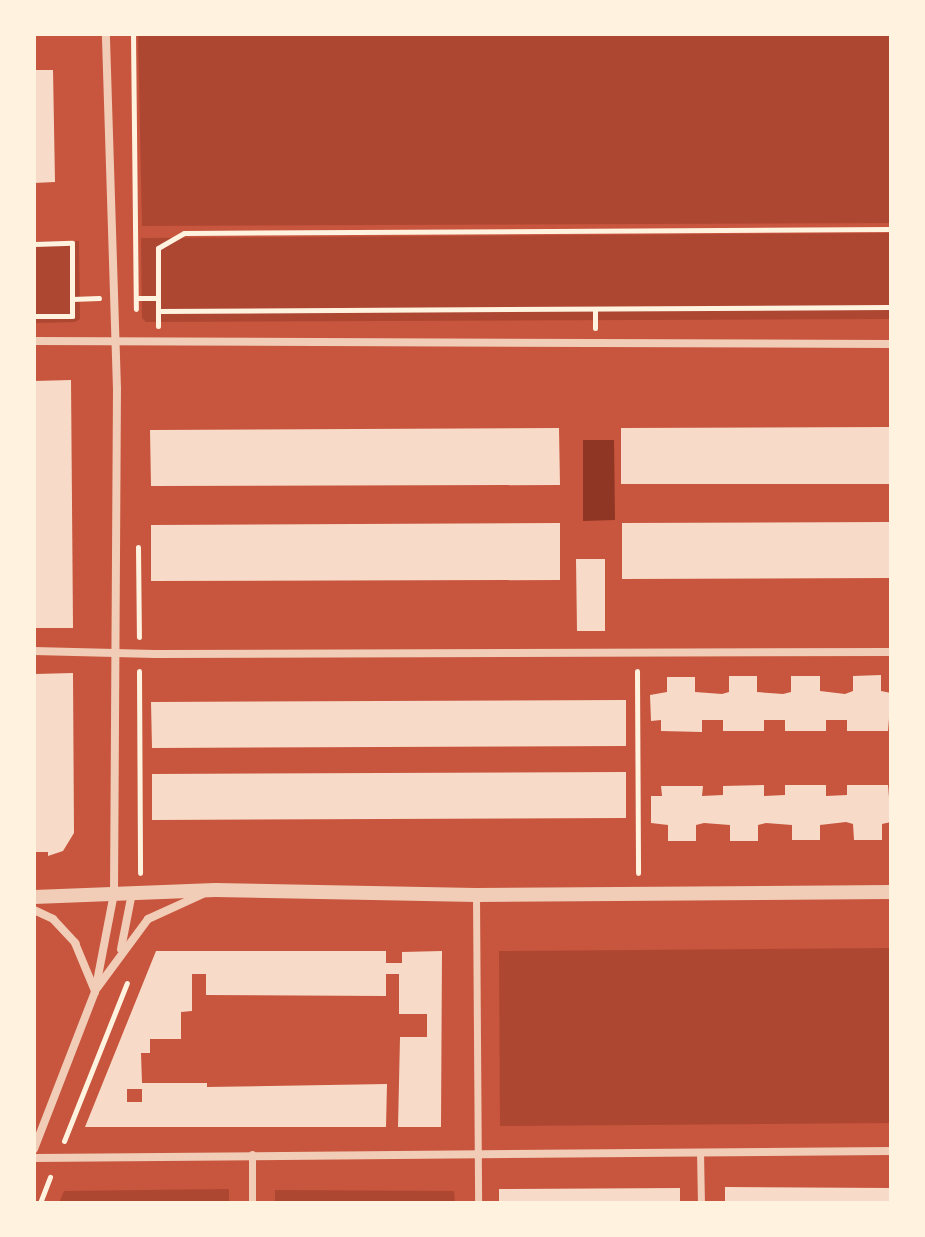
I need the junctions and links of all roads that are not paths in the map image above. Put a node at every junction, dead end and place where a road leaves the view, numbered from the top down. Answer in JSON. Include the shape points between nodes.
{"nodes":[{"id":1,"x":106,"y":34,"type":"edge"},
{"id":2,"x":34,"y":341,"type":"edge"},
{"id":3,"x":116,"y":341,"type":"junction"},
{"id":4,"x":891,"y":344,"type":"edge"},
{"id":5,"x":34,"y":651,"type":"edge"},
{"id":6,"x":891,"y":652,"type":"edge"},
{"id":7,"x":114,"y":653,"type":"junction"},
{"id":8,"x":215,"y":890,"type":"junction"},
{"id":9,"x":891,"y":892,"type":"edge"},
{"id":10,"x":114,"y":893,"type":"junction"},
{"id":11,"x":132,"y":893,"type":"junction"},
{"id":12,"x":476,"y":895,"type":"junction"},
{"id":13,"x":34,"y":897,"type":"edge"},
{"id":14,"x":34,"y":910,"type":"edge"},
{"id":15,"x":120,"y":953,"type":"junction"},
{"id":16,"x":95,"y":992,"type":"junction"},
{"id":17,"x":34,"y":1149,"type":"edge"},
{"id":18,"x":891,"y":1151,"type":"edge"},
{"id":19,"x":700,"y":1152,"type":"junction"},
{"id":20,"x":477,"y":1153,"type":"junction"},
{"id":21,"x":252,"y":1154,"type":"junction"},
{"id":22,"x":34,"y":1158,"type":"edge"},
{"id":23,"x":252,"y":1203,"type":"edge"},
{"id":24,"x":478,"y":1203,"type":"edge"},
{"id":25,"x":701,"y":1203,"type":"edge"}],
"edges":[{"from":1,"to":3,"type":"street"},
{"from":2,"to":3,"type":"street"},
{"from":3,"to":4,"type":"street"},
{"from":3,"to":7,"type":"street"},
{"from":5,"to":7,"type":"street"},
{"from":6,"to":7,"type":"street"},
{"from":7,"to":10,"type":"street"},
{"from":8,"to":11,"type":"street"},
{"from":8,"to":12,"type":"street"},
{"from":8,"to":15,"type":"street","via":[[148,919]]},
{"from":9,"to":12,"type":"street"},
{"from":10,"to":11,"type":"street"},
{"from":10,"to":13,"type":"street"},
{"from":10,"to":16,"type":"street"},
{"from":11,"to":15,"type":"street"},
{"from":12,"to":20,"type":"street"},
{"from":14,"to":16,"type":"street","via":[[53,919],[75,943]]},
{"from":15,"to":16,"type":"street"},
{"from":16,"to":17,"type":"street"},
{"from":18,"to":19,"type":"street"},
{"from":19,"to":20,"type":"street"},
{"from":19,"to":25,"type":"street"},
{"from":20,"to":21,"type":"street"},
{"from":20,"to":24,"type":"street"},
{"from":21,"to":22,"type":"street"},
{"from":21,"to":23,"type":"street"}]}
